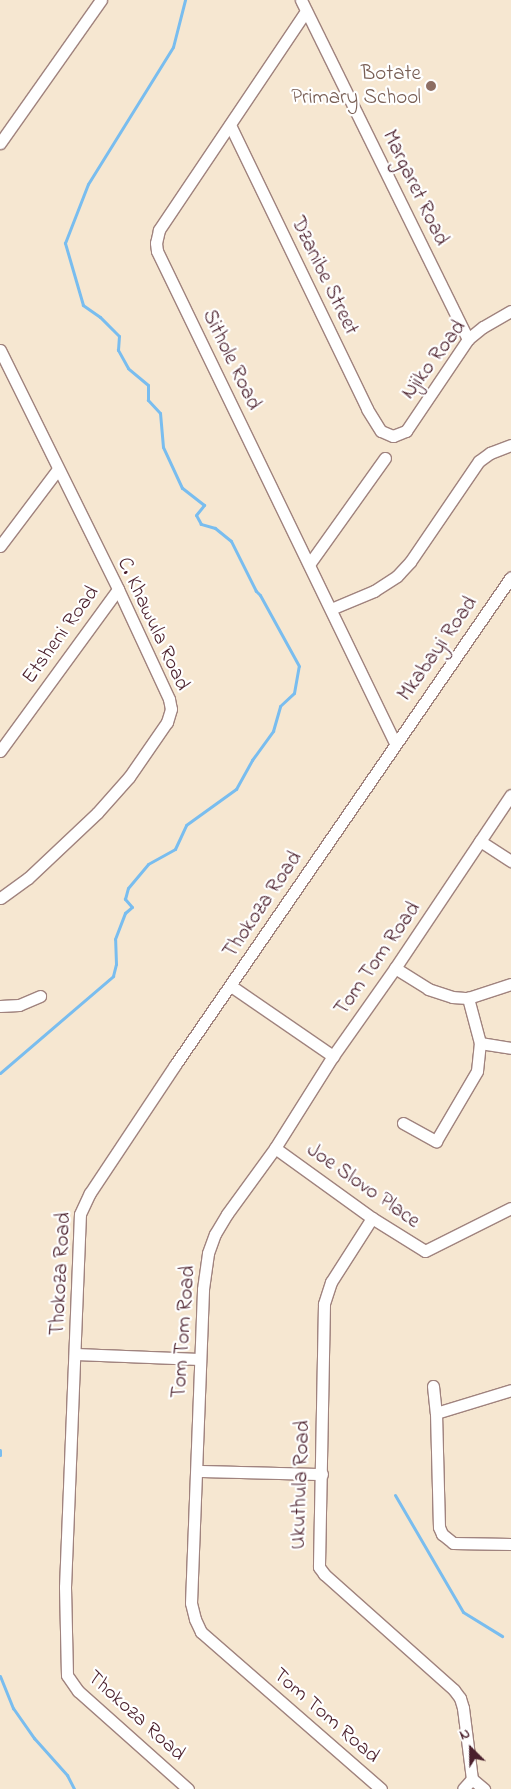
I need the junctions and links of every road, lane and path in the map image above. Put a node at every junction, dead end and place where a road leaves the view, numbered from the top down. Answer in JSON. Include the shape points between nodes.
{"nodes":[{"id":1,"x":102,"y":0,"type":"edge"},
{"id":2,"x":301,"y":0,"type":"edge"},
{"id":3,"x":306,"y":12,"type":"junction"},
{"id":4,"x":230,"y":125,"type":"junction"},
{"id":5,"x":0,"y":143,"type":"edge"},
{"id":6,"x":511,"y":311,"type":"edge"},
{"id":7,"x":468,"y":339,"type":"junction"},
{"id":8,"x":0,"y":350,"type":"edge"},
{"id":9,"x":393,"y":436,"type":"joint"},
{"id":10,"x":511,"y":445,"type":"edge"},
{"id":11,"x":385,"y":458,"type":"dead end"},
{"id":12,"x":58,"y":469,"type":"junction"},
{"id":13,"x":0,"y":546,"type":"edge"},
{"id":14,"x":310,"y":563,"type":"junction"},
{"id":15,"x":511,"y":577,"type":"edge"},
{"id":16,"x":118,"y":589,"type":"junction"},
{"id":17,"x":331,"y":609,"type":"junction"},
{"id":18,"x":395,"y":743,"type":"junction"},
{"id":19,"x":0,"y":751,"type":"edge"},
{"id":20,"x":511,"y":795,"type":"edge"},
{"id":21,"x":480,"y":841,"type":"junction"},
{"id":22,"x":511,"y":861,"type":"edge"},
{"id":23,"x":0,"y":898,"type":"edge"},
{"id":24,"x":395,"y":968,"type":"junction"},
{"id":25,"x":511,"y":984,"type":"edge"},
{"id":26,"x":231,"y":986,"type":"junction"},
{"id":27,"x":40,"y":996,"type":"dead end"},
{"id":28,"x":468,"y":998,"type":"junction"},
{"id":29,"x":0,"y":1006,"type":"edge"},
{"id":30,"x":480,"y":1043,"type":"junction"},
{"id":31,"x":511,"y":1048,"type":"edge"},
{"id":32,"x":333,"y":1056,"type":"junction"},
{"id":33,"x":403,"y":1124,"type":"dead end"},
{"id":34,"x":275,"y":1148,"type":"junction"},
{"id":35,"x":511,"y":1208,"type":"edge"},
{"id":36,"x":372,"y":1218,"type":"junction"},
{"id":37,"x":75,"y":1354,"type":"junction"},
{"id":38,"x":200,"y":1359,"type":"junction"},
{"id":39,"x":433,"y":1386,"type":"dead end"},
{"id":40,"x":511,"y":1390,"type":"edge"},
{"id":41,"x":436,"y":1413,"type":"junction"},
{"id":42,"x":196,"y":1471,"type":"junction"},
{"id":43,"x":322,"y":1474,"type":"junction"},
{"id":44,"x":511,"y":1544,"type":"edge"},
{"id":45,"x":472,"y":1779,"type":"junction"},
{"id":46,"x":188,"y":1789,"type":"edge"},
{"id":47,"x":381,"y":1789,"type":"edge"},
{"id":48,"x":463,"y":1789,"type":"edge"},
{"id":49,"x":484,"y":1789,"type":"edge"}],
"edges":[{"from":1,"to":5,"type":"street"},
{"from":2,"to":3,"type":"street","name":"Margaret Road"},
{"from":3,"to":4,"type":"street","name":"Sithole Road"},
{"from":3,"to":7,"type":"street","name":"Margaret Road"},
{"from":4,"to":9,"type":"street","name":"Dzanibe Street","via":[[367,408],[381,431]]},
{"from":4,"to":14,"type":"street","name":"Sithole Road","via":[[159,230],[157,251]]},
{"from":6,"to":7,"type":"street","name":"Njiko Road"},
{"from":7,"to":9,"type":"street","name":"Njiko Road","via":[[406,431]]},
{"from":8,"to":12,"type":"street","name":"C. Khawula Road"},
{"from":10,"to":17,"type":"street","via":[[490,453],[479,462],[397,576],[374,591]]},
{"from":11,"to":14,"type":"street"},
{"from":12,"to":13,"type":"street"},
{"from":12,"to":16,"type":"street","name":"C. Khawula Road"},
{"from":14,"to":17,"type":"street","name":"Sithole Road"},
{"from":15,"to":18,"type":"street","name":"Mkabayi Road"},
{"from":16,"to":19,"type":"street","name":"Etsheni Road"},
{"from":16,"to":23,"type":"street","name":"C. Khawula Road","via":[[170,699],[167,722],[129,777],[97,813],[28,878]]},
{"from":17,"to":18,"type":"street","name":"Sithole Road"},
{"from":18,"to":26,"type":"street","name":"Thokoza Road"},
{"from":20,"to":21,"type":"street","name":"Tom Tom Road"},
{"from":21,"to":22,"type":"street"},
{"from":21,"to":24,"type":"street","name":"Tom Tom Road"},
{"from":24,"to":28,"type":"street","via":[[439,994]]},
{"from":24,"to":32,"type":"street","name":"Tom Tom Road"},
{"from":25,"to":28,"type":"street"},
{"from":26,"to":32,"type":"street"},
{"from":26,"to":37,"type":"street","name":"Thokoza Road","via":[[83,1204]]},
{"from":27,"to":29,"type":"street","via":[[19,1005]]},
{"from":28,"to":30,"type":"street"},
{"from":30,"to":31,"type":"street"},
{"from":30,"to":33,"type":"street","via":[[476,1071],[436,1141]]},
{"from":32,"to":34,"type":"street","name":"Tom Tom Road"},
{"from":34,"to":36,"type":"street","name":"Joe Slovo Place"},
{"from":34,"to":38,"type":"street","name":"Tom Tom Road","via":[[215,1234],[208,1253]]},
{"from":35,"to":36,"type":"street","name":"Joe Slovo Place","via":[[426,1251]]},
{"from":36,"to":43,"type":"street","name":"Ukuthula Road","via":[[331,1282],[324,1304]]},
{"from":37,"to":38,"type":"street"},
{"from":37,"to":46,"type":"street","name":"Thokoza Road","via":[[65,1587],[67,1675],[78,1691]]},
{"from":38,"to":42,"type":"street","name":"Tom Tom Road"},
{"from":39,"to":41,"type":"street"},
{"from":40,"to":41,"type":"street"},
{"from":41,"to":44,"type":"street","via":[[439,1527],[442,1534],[452,1543]]},
{"from":42,"to":43,"type":"street"},
{"from":42,"to":47,"type":"street","name":"Tom Tom Road","via":[[191,1603],[198,1627]]},
{"from":43,"to":45,"type":"street","name":"Ukuthula Road","via":[[320,1570],[454,1690],[463,1708]]},
{"from":45,"to":48,"type":"street"},
{"from":45,"to":49,"type":"street"}]}
